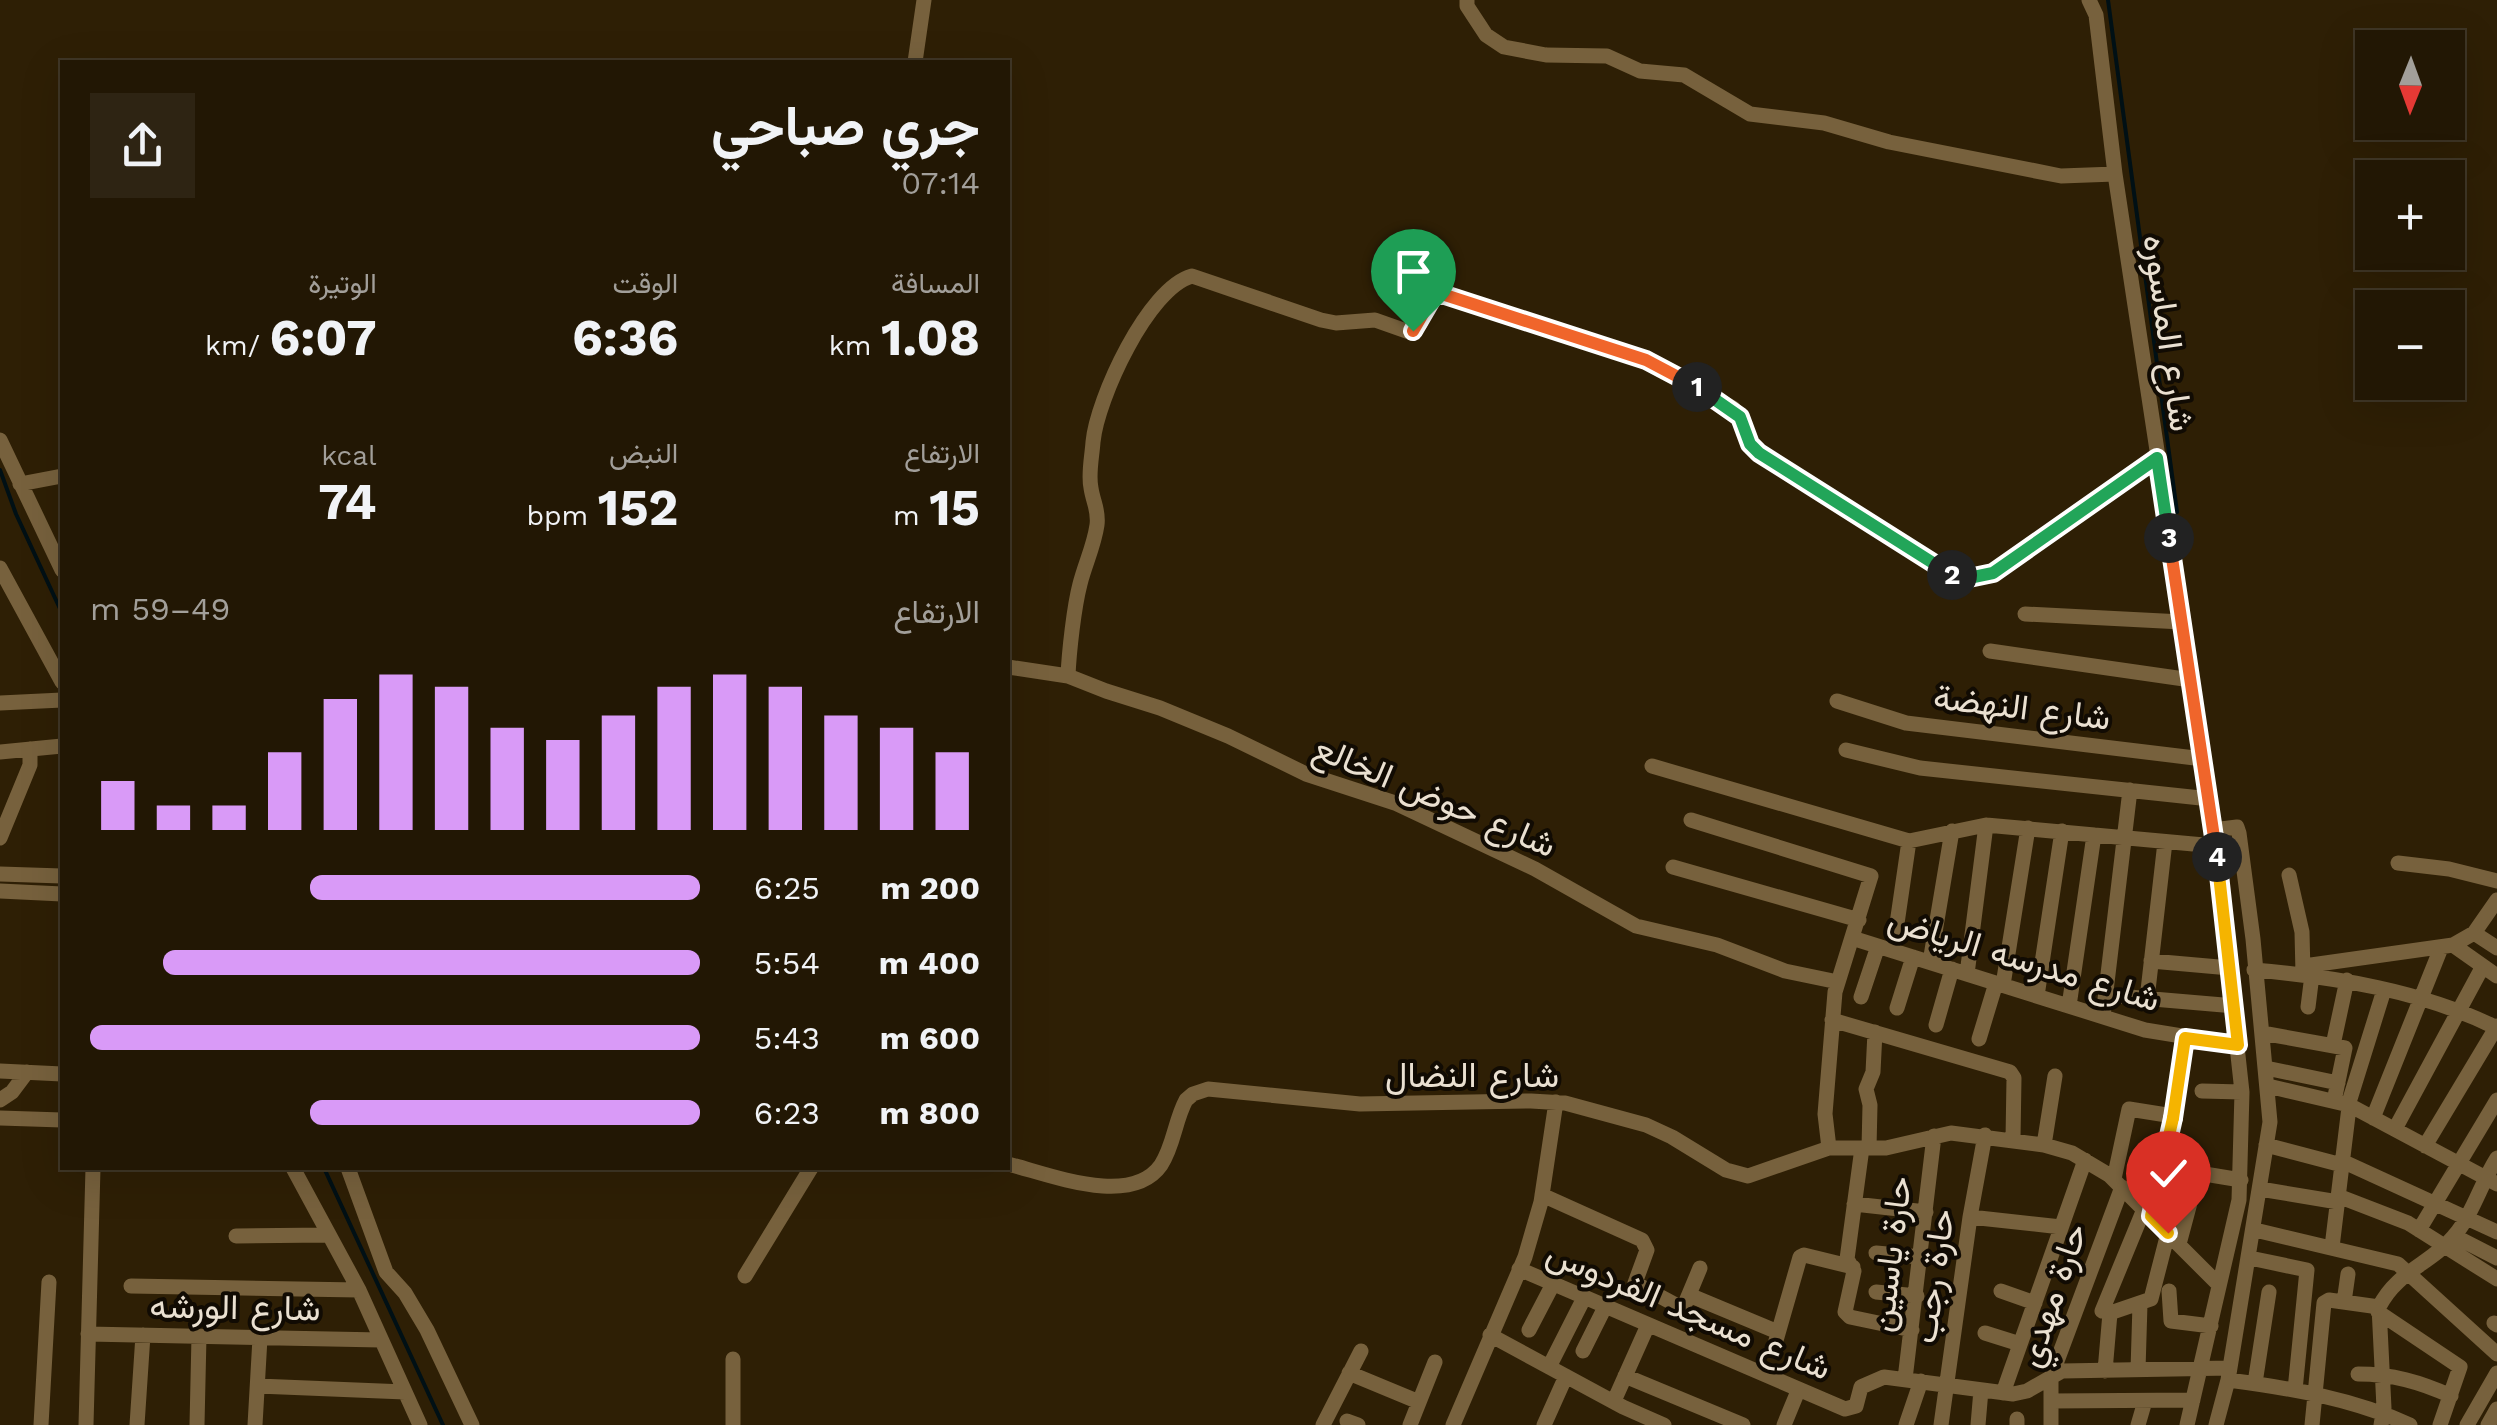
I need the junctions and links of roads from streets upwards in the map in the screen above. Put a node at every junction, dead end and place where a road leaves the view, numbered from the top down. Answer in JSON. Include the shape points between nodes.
{"nodes":[{"id":1,"x":924,"y":0,"type":"edge"},
{"id":2,"x":1467,"y":0,"type":"edge"},
{"id":3,"x":2089,"y":0,"type":"edge"},
{"id":4,"x":914,"y":60,"type":"edge"},
{"id":5,"x":2115,"y":174,"type":"junction"},
{"id":6,"x":0,"y":440,"type":"edge"},
{"id":7,"x":2157,"y":458,"type":"junction"},
{"id":8,"x":60,"y":476,"type":"edge"},
{"id":9,"x":20,"y":484,"type":"junction"},
{"id":10,"x":60,"y":528,"type":"edge"},
{"id":11,"x":44,"y":531,"type":"junction"},
{"id":12,"x":60,"y":566,"type":"edge"},
{"id":13,"x":0,"y":568,"type":"edge"},
{"id":14,"x":2026,"y":614,"type":"dead end"},
{"id":15,"x":2182,"y":622,"type":"junction"},
{"id":16,"x":1990,"y":651,"type":"dead end"},
{"id":17,"x":1010,"y":667,"type":"edge"},
{"id":18,"x":1068,"y":676,"type":"junction"},
{"id":19,"x":60,"y":678,"type":"edge"},
{"id":20,"x":2191,"y":680,"type":"junction"},
{"id":21,"x":60,"y":700,"type":"edge"},
{"id":22,"x":1837,"y":701,"type":"dead end"},
{"id":23,"x":0,"y":703,"type":"edge"},
{"id":24,"x":60,"y":746,"type":"edge"},
{"id":25,"x":30,"y":749,"type":"junction"},
{"id":26,"x":1846,"y":750,"type":"dead end"},
{"id":27,"x":2,"y":756,"type":"edge"},
{"id":28,"x":2204,"y":759,"type":"junction"},
{"id":29,"x":1652,"y":766,"type":"dead end"},
{"id":30,"x":2130,"y":790,"type":"junction"},
{"id":31,"x":2210,"y":798,"type":"junction"},
{"id":32,"x":1690,"y":820,"type":"dead end"},
{"id":33,"x":1986,"y":824,"type":"junction"},
{"id":34,"x":2028,"y":828,"type":"junction"},
{"id":35,"x":1952,"y":831,"type":"junction"},
{"id":36,"x":2062,"y":831,"type":"junction"},
{"id":37,"x":2094,"y":835,"type":"junction"},
{"id":38,"x":0,"y":838,"type":"edge"},
{"id":39,"x":2126,"y":838,"type":"junction"},
{"id":40,"x":2214,"y":838,"type":"junction"},
{"id":41,"x":1909,"y":842,"type":"junction"},
{"id":42,"x":2165,"y":842,"type":"junction"},
{"id":43,"x":2398,"y":862,"type":"dead end"},
{"id":44,"x":1674,"y":868,"type":"dead end"},
{"id":45,"x":0,"y":874,"type":"edge"},
{"id":46,"x":2289,"y":875,"type":"dead end"},
{"id":47,"x":60,"y":876,"type":"edge"},
{"id":48,"x":2497,"y":881,"type":"edge"},
{"id":49,"x":0,"y":890,"type":"edge"},
{"id":50,"x":60,"y":894,"type":"edge"},
{"id":51,"x":2497,"y":900,"type":"edge"},
{"id":52,"x":1859,"y":920,"type":"junction"},
{"id":53,"x":2474,"y":933,"type":"junction"},
{"id":54,"x":1852,"y":938,"type":"junction"},
{"id":55,"x":2447,"y":946,"type":"junction"},
{"id":56,"x":1885,"y":948,"type":"junction"},
{"id":57,"x":2497,"y":948,"type":"edge"},
{"id":58,"x":1913,"y":957,"type":"junction"},
{"id":59,"x":2151,"y":961,"type":"junction"},
{"id":60,"x":1930,"y":962,"type":"junction"},
{"id":61,"x":2483,"y":966,"type":"junction"},
{"id":62,"x":2230,"y":968,"type":"junction"},
{"id":63,"x":2254,"y":970,"type":"junction"},
{"id":64,"x":1960,"y":972,"type":"junction"},
{"id":65,"x":2306,"y":972,"type":"junction"},
{"id":66,"x":2497,"y":976,"type":"edge"},
{"id":67,"x":2346,"y":980,"type":"junction"},
{"id":68,"x":1838,"y":982,"type":"junction"},
{"id":69,"x":2000,"y":984,"type":"junction"},
{"id":70,"x":2384,"y":990,"type":"junction"},
{"id":71,"x":2106,"y":995,"type":"junction"},
{"id":72,"x":2036,"y":996,"type":"junction"},
{"id":73,"x":1861,"y":997,"type":"dead end"},
{"id":74,"x":2147,"y":998,"type":"junction"},
{"id":75,"x":2420,"y":1000,"type":"junction"},
{"id":76,"x":2069,"y":1006,"type":"junction"},
{"id":77,"x":2235,"y":1006,"type":"junction"},
{"id":78,"x":2308,"y":1007,"type":"dead end"},
{"id":79,"x":1896,"y":1008,"type":"dead end"},
{"id":80,"x":2458,"y":1011,"type":"junction"},
{"id":81,"x":2103,"y":1016,"type":"junction"},
{"id":82,"x":1832,"y":1020,"type":"junction"},
{"id":83,"x":1936,"y":1025,"type":"dead end"},
{"id":84,"x":2497,"y":1027,"type":"edge"},
{"id":85,"x":1875,"y":1032,"type":"junction"},
{"id":86,"x":2262,"y":1033,"type":"junction"},
{"id":87,"x":2185,"y":1038,"type":"junction"},
{"id":88,"x":1979,"y":1039,"type":"dead end"},
{"id":89,"x":2238,"y":1045,"type":"junction"},
{"id":90,"x":2333,"y":1045,"type":"junction"},
{"id":91,"x":0,"y":1071,"type":"edge"},
{"id":92,"x":26,"y":1072,"type":"junction"},
{"id":93,"x":60,"y":1074,"type":"edge"},
{"id":94,"x":2055,"y":1076,"type":"dead end"},
{"id":95,"x":2267,"y":1077,"type":"junction"},
{"id":96,"x":2338,"y":1083,"type":"junction"},
{"id":97,"x":2202,"y":1091,"type":"dead end"},
{"id":98,"x":2242,"y":1092,"type":"junction"},
{"id":99,"x":0,"y":1100,"type":"edge"},
{"id":100,"x":2497,"y":1100,"type":"edge"},
{"id":101,"x":1556,"y":1102,"type":"junction"},
{"id":102,"x":2341,"y":1103,"type":"junction"},
{"id":103,"x":2173,"y":1116,"type":"junction"},
{"id":104,"x":0,"y":1118,"type":"edge"},
{"id":105,"x":2373,"y":1118,"type":"junction"},
{"id":106,"x":60,"y":1120,"type":"edge"},
{"id":107,"x":2394,"y":1130,"type":"junction"},
{"id":108,"x":1985,"y":1135,"type":"junction"},
{"id":109,"x":1934,"y":1136,"type":"junction"},
{"id":110,"x":2013,"y":1140,"type":"junction"},
{"id":111,"x":2044,"y":1145,"type":"junction"},
{"id":112,"x":2266,"y":1146,"type":"junction"},
{"id":113,"x":2426,"y":1146,"type":"junction"},
{"id":114,"x":1829,"y":1148,"type":"junction"},
{"id":115,"x":1866,"y":1148,"type":"junction"},
{"id":116,"x":2497,"y":1158,"type":"edge"},
{"id":117,"x":2086,"y":1160,"type":"junction"},
{"id":118,"x":2342,"y":1163,"type":"junction"},
{"id":119,"x":1010,"y":1164,"type":"edge"},
{"id":120,"x":2458,"y":1164,"type":"junction"},
{"id":121,"x":2162,"y":1167,"type":"junction"},
{"id":122,"x":93,"y":1170,"type":"edge"},
{"id":123,"x":295,"y":1170,"type":"edge"},
{"id":124,"x":349,"y":1170,"type":"edge"},
{"id":125,"x":810,"y":1170,"type":"edge"},
{"id":126,"x":2198,"y":1173,"type":"junction"},
{"id":127,"x":2241,"y":1180,"type":"junction"},
{"id":128,"x":2491,"y":1181,"type":"edge"},
{"id":129,"x":2118,"y":1183,"type":"junction"},
{"id":130,"x":2260,"y":1189,"type":"junction"},
{"id":131,"x":1542,"y":1195,"type":"junction"},
{"id":132,"x":2338,"y":1199,"type":"junction"},
{"id":133,"x":2436,"y":1201,"type":"junction"},
{"id":134,"x":1854,"y":1204,"type":"junction"},
{"id":135,"x":1926,"y":1212,"type":"junction"},
{"id":136,"x":2148,"y":1213,"type":"junction"},
{"id":137,"x":1970,"y":1216,"type":"junction"},
{"id":138,"x":2466,"y":1217,"type":"junction"},
{"id":139,"x":2062,"y":1228,"type":"junction"},
{"id":140,"x":2255,"y":1230,"type":"junction"},
{"id":141,"x":2419,"y":1230,"type":"junction"},
{"id":142,"x":2497,"y":1232,"type":"edge"},
{"id":143,"x":327,"y":1235,"type":"junction"},
{"id":144,"x":236,"y":1236,"type":"dead end"},
{"id":145,"x":2173,"y":1239,"type":"junction"},
{"id":146,"x":2449,"y":1241,"type":"junction"},
{"id":147,"x":2332,"y":1247,"type":"junction"},
{"id":148,"x":1876,"y":1252,"type":"dead end"},
{"id":149,"x":1921,"y":1258,"type":"junction"},
{"id":150,"x":2250,"y":1258,"type":"junction"},
{"id":151,"x":2497,"y":1258,"type":"edge"},
{"id":152,"x":1700,"y":1268,"type":"dead end"},
{"id":153,"x":1853,"y":1268,"type":"junction"},
{"id":154,"x":1519,"y":1270,"type":"junction"},
{"id":155,"x":2408,"y":1272,"type":"junction"},
{"id":156,"x":383,"y":1273,"type":"junction"},
{"id":157,"x":2348,"y":1274,"type":"dead end"},
{"id":158,"x":745,"y":1276,"type":"dead end"},
{"id":159,"x":2497,"y":1279,"type":"edge"},
{"id":160,"x":49,"y":1282,"type":"dead end"},
{"id":161,"x":1553,"y":1284,"type":"junction"},
{"id":162,"x":359,"y":1285,"type":"junction"},
{"id":163,"x":2219,"y":1285,"type":"junction"},
{"id":164,"x":131,"y":1286,"type":"dead end"},
{"id":165,"x":2001,"y":1291,"type":"dead end"},
{"id":166,"x":2169,"y":1291,"type":"dead end"},
{"id":167,"x":1876,"y":1292,"type":"dead end"},
{"id":168,"x":2269,"y":1292,"type":"dead end"},
{"id":169,"x":1689,"y":1295,"type":"junction"},
{"id":170,"x":1917,"y":1296,"type":"junction"},
{"id":171,"x":1584,"y":1298,"type":"junction"},
{"id":172,"x":2344,"y":1302,"type":"junction"},
{"id":173,"x":2034,"y":1303,"type":"junction"},
{"id":174,"x":2140,"y":1304,"type":"junction"},
{"id":175,"x":1605,"y":1307,"type":"junction"},
{"id":176,"x":2379,"y":1310,"type":"junction"},
{"id":177,"x":2102,"y":1311,"type":"dead end"},
{"id":178,"x":1648,"y":1326,"type":"junction"},
{"id":179,"x":2211,"y":1326,"type":"junction"},
{"id":180,"x":1529,"y":1330,"type":"dead end"},
{"id":181,"x":1912,"y":1330,"type":"junction"},
{"id":182,"x":1985,"y":1333,"type":"dead end"},
{"id":183,"x":88,"y":1334,"type":"junction"},
{"id":184,"x":143,"y":1335,"type":"junction"},
{"id":185,"x":1490,"y":1335,"type":"junction"},
{"id":186,"x":199,"y":1336,"type":"junction"},
{"id":187,"x":260,"y":1338,"type":"junction"},
{"id":188,"x":381,"y":1340,"type":"junction"},
{"id":189,"x":2020,"y":1344,"type":"junction"},
{"id":190,"x":1361,"y":1351,"type":"dead end"},
{"id":191,"x":1583,"y":1352,"type":"dead end"},
{"id":192,"x":2497,"y":1354,"type":"edge"},
{"id":193,"x":732,"y":1359,"type":"dead end"},
{"id":194,"x":1436,"y":1362,"type":"dead end"},
{"id":195,"x":1549,"y":1367,"type":"junction"},
{"id":196,"x":2201,"y":1368,"type":"junction"},
{"id":197,"x":2105,"y":1370,"type":"junction"},
{"id":198,"x":2138,"y":1370,"type":"junction"},
{"id":199,"x":1350,"y":1373,"type":"junction"},
{"id":200,"x":2497,"y":1373,"type":"edge"},
{"id":201,"x":2230,"y":1374,"type":"junction"},
{"id":202,"x":2358,"y":1374,"type":"dead end"},
{"id":203,"x":2381,"y":1374,"type":"junction"},
{"id":204,"x":1566,"y":1376,"type":"junction"},
{"id":205,"x":1625,"y":1376,"type":"junction"},
{"id":206,"x":2051,"y":1377,"type":"junction"},
{"id":207,"x":1913,"y":1380,"type":"junction"},
{"id":208,"x":2255,"y":1384,"type":"junction"},
{"id":209,"x":1948,"y":1385,"type":"junction"},
{"id":210,"x":258,"y":1386,"type":"junction"},
{"id":211,"x":1981,"y":1390,"type":"junction"},
{"id":212,"x":2295,"y":1390,"type":"junction"},
{"id":213,"x":1798,"y":1391,"type":"junction"},
{"id":214,"x":405,"y":1392,"type":"junction"},
{"id":215,"x":2002,"y":1393,"type":"junction"},
{"id":216,"x":2315,"y":1394,"type":"junction"},
{"id":217,"x":2451,"y":1396,"type":"junction"},
{"id":218,"x":2193,"y":1400,"type":"junction"},
{"id":219,"x":2050,"y":1401,"type":"junction"},
{"id":220,"x":2144,"y":1401,"type":"junction"},
{"id":221,"x":1419,"y":1402,"type":"junction"},
{"id":222,"x":1619,"y":1404,"type":"junction"},
{"id":223,"x":2497,"y":1409,"type":"edge"},
{"id":224,"x":2382,"y":1419,"type":"edge"},
{"id":225,"x":2221,"y":1423,"type":"edge"},
{"id":226,"x":1788,"y":1424,"type":"edge"},
{"id":227,"x":41,"y":1425,"type":"edge"},
{"id":228,"x":86,"y":1425,"type":"edge"},
{"id":229,"x":137,"y":1425,"type":"edge"},
{"id":230,"x":196,"y":1425,"type":"edge"},
{"id":231,"x":255,"y":1425,"type":"edge"},
{"id":232,"x":420,"y":1425,"type":"edge"},
{"id":233,"x":472,"y":1425,"type":"edge"},
{"id":234,"x":733,"y":1425,"type":"edge"},
{"id":235,"x":1323,"y":1425,"type":"edge"},
{"id":236,"x":1410,"y":1425,"type":"edge"},
{"id":237,"x":1452,"y":1425,"type":"edge"},
{"id":238,"x":1549,"y":1425,"type":"edge"},
{"id":239,"x":1616,"y":1425,"type":"edge"},
{"id":240,"x":1664,"y":1425,"type":"edge"},
{"id":241,"x":1743,"y":1425,"type":"edge"},
{"id":242,"x":1906,"y":1425,"type":"edge"},
{"id":243,"x":1941,"y":1425,"type":"edge"},
{"id":244,"x":1978,"y":1425,"type":"edge"},
{"id":245,"x":2051,"y":1425,"type":"edge"},
{"id":246,"x":2138,"y":1425,"type":"edge"},
{"id":247,"x":2188,"y":1425,"type":"edge"},
{"id":248,"x":2312,"y":1425,"type":"edge"},
{"id":249,"x":2410,"y":1425,"type":"edge"},
{"id":250,"x":2440,"y":1425,"type":"edge"},
{"id":251,"x":2467,"y":1425,"type":"edge"},
{"id":252,"x":2488,"y":1425,"type":"edge"}],
"edges":[{"from":1,"to":4,"type":"street"},
{"from":2,"to":5,"type":"street","via":[[1486,35],[1504,47],[1606,56],[1640,71],[1684,75],[1750,114],[2062,176]]},
{"from":3,"to":5,"type":"street","name":"شارع الماسوره"},
{"from":5,"to":7,"type":"street","name":"شارع الماسوره"},
{"from":6,"to":9,"type":"street"},
{"from":7,"to":15,"type":"street","name":"شارع الماسوره"},
{"from":7,"to":18,"type":"street","via":[[1993,573],[1964,579],[1759,453],[1733,408],[1646,360],[1445,295],[1434,295],[1409,332],[1375,320],[1320,320],[1192,276],[1166,291],[1148,315],[1099,410],[1090,480],[1097,527],[1080,586]]},
{"from":8,"to":9,"type":"street"},
{"from":9,"to":11,"type":"street"},
{"from":10,"to":11,"type":"street"},
{"from":11,"to":12,"type":"street"},
{"from":13,"to":19,"type":"street"},
{"from":14,"to":15,"type":"street"},
{"from":15,"to":20,"type":"street","name":"شارع الماسوره"},
{"from":16,"to":20,"type":"street"},
{"from":17,"to":18,"type":"street","name":"شارع حوض الخالع"},
{"from":18,"to":68,"type":"street","name":"شارع حوض الخالع","via":[[1394,804],[1536,869],[1636,926]]},
{"from":20,"to":28,"type":"street","name":"شارع الماسوره"},
{"from":21,"to":23,"type":"street"},
{"from":22,"to":28,"type":"street","name":"شارع النهضة","via":[[1906,723]]},
{"from":24,"to":25,"type":"street"},
{"from":25,"to":27,"type":"street"},
{"from":25,"to":38,"type":"street","via":[[30,765]]},
{"from":26,"to":30,"type":"street","via":[[1894,764]]},
{"from":28,"to":31,"type":"street","name":"شارع الماسوره"},
{"from":29,"to":41,"type":"street"},
{"from":30,"to":31,"type":"street"},
{"from":30,"to":39,"type":"street"},
{"from":31,"to":40,"type":"street","name":"شارع الماسوره"},
{"from":32,"to":52,"type":"street","via":[[1870,875]]},
{"from":33,"to":34,"type":"street"},
{"from":33,"to":35,"type":"street"},
{"from":33,"to":64,"type":"street"},
{"from":34,"to":36,"type":"street"},
{"from":34,"to":69,"type":"street"},
{"from":35,"to":41,"type":"street"},
{"from":35,"to":60,"type":"street"},
{"from":36,"to":37,"type":"street"},
{"from":36,"to":72,"type":"street"},
{"from":37,"to":39,"type":"street"},
{"from":37,"to":76,"type":"street"},
{"from":39,"to":42,"type":"street"},
{"from":39,"to":71,"type":"street"},
{"from":40,"to":42,"type":"street"},
{"from":40,"to":62,"type":"street","name":"شارع الماسوره"},
{"from":40,"to":63,"type":"street","via":[[2232,825],[2239,832]]},
{"from":41,"to":56,"type":"street"},
{"from":42,"to":59,"type":"street"},
{"from":43,"to":48,"type":"street"},
{"from":44,"to":52,"type":"street"},
{"from":45,"to":47,"type":"street"},
{"from":46,"to":65,"type":"street"},
{"from":49,"to":50,"type":"street"},
{"from":51,"to":53,"type":"street"},
{"from":52,"to":54,"type":"street"},
{"from":53,"to":55,"type":"street"},
{"from":53,"to":57,"type":"street"},
{"from":54,"to":56,"type":"street","name":"شارع مدرسه الرياض"},
{"from":54,"to":68,"type":"street"},
{"from":55,"to":61,"type":"street"},
{"from":55,"to":65,"type":"street"},
{"from":55,"to":75,"type":"street"},
{"from":56,"to":58,"type":"street","name":"شارع مدرسه الرياض"},
{"from":56,"to":73,"type":"street"},
{"from":58,"to":60,"type":"street","name":"شارع مدرسه الرياض"},
{"from":58,"to":79,"type":"street"},
{"from":59,"to":62,"type":"street"},
{"from":59,"to":74,"type":"street"},
{"from":60,"to":64,"type":"street","name":"شارع مدرسه الرياض"},
{"from":61,"to":66,"type":"street"},
{"from":61,"to":80,"type":"street"},
{"from":62,"to":77,"type":"street","name":"شارع الماسوره"},
{"from":63,"to":65,"type":"street"},
{"from":63,"to":86,"type":"street"},
{"from":64,"to":69,"type":"street","name":"شارع مدرسه الرياض"},
{"from":64,"to":83,"type":"street"},
{"from":65,"to":67,"type":"street"},
{"from":65,"to":78,"type":"street"},
{"from":67,"to":70,"type":"street"},
{"from":67,"to":90,"type":"street"},
{"from":68,"to":82,"type":"street"},
{"from":69,"to":72,"type":"street","name":"شارع مدرسه الرياض"},
{"from":69,"to":88,"type":"street"},
{"from":70,"to":75,"type":"street"},
{"from":70,"to":102,"type":"street"},
{"from":71,"to":74,"type":"street"},
{"from":71,"to":81,"type":"street"},
{"from":72,"to":76,"type":"street","name":"شارع مدرسه الرياض"},
{"from":74,"to":77,"type":"street"},
{"from":75,"to":80,"type":"street"},
{"from":75,"to":105,"type":"street"},
{"from":76,"to":81,"type":"street","name":"شارع مدرسه الرياض"},
{"from":77,"to":89,"type":"street","name":"شارع الماسوره"},
{"from":80,"to":84,"type":"street"},
{"from":80,"to":107,"type":"street"},
{"from":81,"to":87,"type":"street","name":"شارع مدرسه الرياض"},
{"from":82,"to":85,"type":"street"},
{"from":82,"to":114,"type":"street","via":[[1824,1114]]},
{"from":84,"to":113,"type":"street"},
{"from":85,"to":110,"type":"street","via":[[2010,1072]]},
{"from":85,"to":115,"type":"street"},
{"from":86,"to":90,"type":"street"},
{"from":86,"to":95,"type":"street"},
{"from":87,"to":89,"type":"street","name":"شارع مدرسه الرياض"},
{"from":87,"to":103,"type":"street"},
{"from":89,"to":98,"type":"street","name":"شارع الماسوره"},
{"from":90,"to":96,"type":"street","via":[[2346,1049]]},
{"from":91,"to":92,"type":"street"},
{"from":92,"to":93,"type":"street"},
{"from":92,"to":99,"type":"street"},
{"from":94,"to":111,"type":"street"},
{"from":95,"to":96,"type":"street"},
{"from":95,"to":102,"type":"street"},
{"from":95,"to":112,"type":"street"},
{"from":96,"to":102,"type":"street"},
{"from":97,"to":98,"type":"street"},
{"from":98,"to":127,"type":"street","name":"شارع الماسوره"},
{"from":100,"to":120,"type":"street"},
{"from":101,"to":114,"type":"street","name":"شارع النضال","via":[[1646,1125],[1736,1175],[1759,1174]]},
{"from":101,"to":119,"type":"street","name":"شارع النضال","via":[[1360,1104],[1208,1089],[1186,1100],[1162,1164],[1131,1186]]},
{"from":101,"to":131,"type":"street"},
{"from":102,"to":105,"type":"street"},
{"from":102,"to":118,"type":"street"},
{"from":103,"to":121,"type":"street"},
{"from":103,"to":129,"type":"street","name":"حارة مهدي","via":[[2129,1110]]},
{"from":104,"to":106,"type":"street"},
{"from":105,"to":107,"type":"street"},
{"from":107,"to":113,"type":"street"},
{"from":108,"to":109,"type":"street","name":"شارع النضال"},
{"from":108,"to":110,"type":"street","name":"شارع النضال"},
{"from":108,"to":137,"type":"street","name":"حارة رجب"},
{"from":109,"to":115,"type":"street","name":"شارع النضال"},
{"from":109,"to":135,"type":"street","name":"حارة ياسين"},
{"from":110,"to":111,"type":"street","name":"شارع النضال"},
{"from":111,"to":117,"type":"street","name":"شارع النضال"},
{"from":112,"to":118,"type":"street"},
{"from":112,"to":130,"type":"street"},
{"from":113,"to":120,"type":"street"},
{"from":114,"to":115,"type":"street","name":"شارع النضال"},
{"from":115,"to":134,"type":"street"},
{"from":116,"to":128,"type":"street"},
{"from":117,"to":129,"type":"street","name":"شارع النضال"},
{"from":117,"to":139,"type":"street"},
{"from":118,"to":132,"type":"street"},
{"from":118,"to":133,"type":"street"},
{"from":120,"to":128,"type":"street"},
{"from":120,"to":133,"type":"street"},
{"from":121,"to":126,"type":"street"},
{"from":121,"to":136,"type":"street"},
{"from":122,"to":183,"type":"street"},
{"from":123,"to":143,"type":"street"},
{"from":124,"to":156,"type":"street"},
{"from":125,"to":158,"type":"street"},
{"from":126,"to":127,"type":"street"},
{"from":126,"to":145,"type":"street"},
{"from":127,"to":163,"type":"street","name":"شارع الماسوره"},
{"from":128,"to":138,"type":"street"},
{"from":129,"to":136,"type":"street","name":"شارع النضال"},
{"from":129,"to":206,"type":"street","name":"حارة مهدي"},
{"from":130,"to":132,"type":"street"},
{"from":130,"to":140,"type":"street"},
{"from":131,"to":154,"type":"street"},
{"from":131,"to":169,"type":"street","via":[[1645,1242],[1636,1284],[1678,1306]]},
{"from":132,"to":141,"type":"street","via":[[2372,1206]]},
{"from":132,"to":147,"type":"street"},
{"from":133,"to":138,"type":"street"},
{"from":133,"to":141,"type":"street"},
{"from":134,"to":135,"type":"street"},
{"from":134,"to":153,"type":"street","via":[[1847,1257]]},
{"from":135,"to":149,"type":"street","name":"حارة ياسين"},
{"from":136,"to":145,"type":"street","name":"شارع النضال"},
{"from":136,"to":177,"type":"street"},
{"from":137,"to":139,"type":"street"},
{"from":137,"to":209,"type":"street","name":"حارة رجب"},
{"from":138,"to":142,"type":"street"},
{"from":138,"to":146,"type":"street"},
{"from":139,"to":173,"type":"street"},
{"from":140,"to":147,"type":"street"},
{"from":140,"to":150,"type":"street"},
{"from":141,"to":146,"type":"street"},
{"from":143,"to":144,"type":"street"},
{"from":143,"to":162,"type":"street"},
{"from":145,"to":163,"type":"street","name":"شارع النضال"},
{"from":145,"to":174,"type":"street","via":[[2152,1297]]},
{"from":146,"to":151,"type":"street"},
{"from":146,"to":155,"type":"street"},
{"from":146,"to":159,"type":"street"},
{"from":147,"to":155,"type":"street"},
{"from":148,"to":149,"type":"street"},
{"from":149,"to":170,"type":"street","name":"حارة ياسين"},
{"from":150,"to":201,"type":"street"},
{"from":150,"to":212,"type":"street","via":[[2307,1270]]},
{"from":152,"to":169,"type":"street"},
{"from":153,"to":169,"type":"street","via":[[1800,1257],[1777,1338]]},
{"from":153,"to":181,"type":"street","via":[[1848,1316]]},
{"from":154,"to":161,"type":"street","name":"شارع مسجد الفردوس"},
{"from":154,"to":185,"type":"street"},
{"from":155,"to":176,"type":"street","via":[[2386,1292]]},
{"from":155,"to":192,"type":"street"},
{"from":156,"to":162,"type":"street"},
{"from":156,"to":233,"type":"street","via":[[405,1293],[427,1330]]},
{"from":157,"to":172,"type":"street"},
{"from":160,"to":227,"type":"street"},
{"from":161,"to":171,"type":"street","name":"شارع مسجد الفردوس"},
{"from":161,"to":180,"type":"street"},
{"from":162,"to":164,"type":"street"},
{"from":162,"to":188,"type":"street"},
{"from":163,"to":179,"type":"street","name":"شارع الماسوره"},
{"from":165,"to":173,"type":"street"},
{"from":166,"to":179,"type":"street","via":[[2171,1320]]},
{"from":167,"to":170,"type":"street"},
{"from":168,"to":208,"type":"street"},
{"from":170,"to":181,"type":"street","name":"حارة ياسين"},
{"from":171,"to":175,"type":"street","name":"شارع مسجد الفردوس"},
{"from":171,"to":195,"type":"street"},
{"from":172,"to":176,"type":"street"},
{"from":172,"to":216,"type":"street","via":[[2324,1302]]},
{"from":173,"to":189,"type":"street"},
{"from":174,"to":197,"type":"street","via":[[2110,1313]]},
{"from":174,"to":198,"type":"street"},
{"from":175,"to":178,"type":"street","name":"شارع مسجد الفردوس"},
{"from":175,"to":191,"type":"street"},
{"from":176,"to":203,"type":"street"},
{"from":176,"to":217,"type":"street","via":[[2459,1366]]},
{"from":178,"to":205,"type":"street"},
{"from":178,"to":213,"type":"street","name":"شارع مسجد الفردوس"},
{"from":179,"to":196,"type":"street","name":"شارع الماسوره"},
{"from":181,"to":207,"type":"street","name":"حارة ياسين"},
{"from":182,"to":189,"type":"street"},
{"from":183,"to":184,"type":"street","name":"شارع الورشه"},
{"from":183,"to":228,"type":"street"},
{"from":184,"to":186,"type":"street","name":"شارع الورشه"},
{"from":184,"to":229,"type":"street"},
{"from":185,"to":195,"type":"street"},
{"from":185,"to":237,"type":"street"},
{"from":186,"to":187,"type":"street","name":"شارع الورشه"},
{"from":186,"to":230,"type":"street"},
{"from":187,"to":188,"type":"street","name":"شارع الورشه"},
{"from":187,"to":210,"type":"street"},
{"from":188,"to":214,"type":"street"},
{"from":189,"to":215,"type":"street"},
{"from":190,"to":199,"type":"street"},
{"from":193,"to":234,"type":"street"},
{"from":194,"to":221,"type":"street"},
{"from":195,"to":204,"type":"street"},
{"from":196,"to":198,"type":"street","name":"شارع مسجد الفردوس"},
{"from":196,"to":201,"type":"street","name":"شارع مسجد الفردوس"},
{"from":196,"to":218,"type":"street","name":"شارع الماسوره"},
{"from":197,"to":198,"type":"street","name":"شارع مسجد الفردوس"},
{"from":197,"to":206,"type":"street","name":"شارع مسجد الفردوس"},
{"from":199,"to":221,"type":"street"},
{"from":199,"to":235,"type":"street"},
{"from":200,"to":251,"type":"street"},
{"from":201,"to":208,"type":"street","name":"شارع مسجد الفردوس"},
{"from":201,"to":225,"type":"street"},
{"from":202,"to":203,"type":"street"},
{"from":203,"to":217,"type":"street"},
{"from":203,"to":224,"type":"street"},
{"from":204,"to":222,"type":"street"},
{"from":204,"to":238,"type":"street"},
{"from":205,"to":222,"type":"street"},
{"from":205,"to":241,"type":"street"},
{"from":206,"to":215,"type":"street","name":"شارع مسجد الفردوس","via":[[2027,1391]]},
{"from":206,"to":219,"type":"street","name":"حارة مهدي"},
{"from":207,"to":209,"type":"street","name":"شارع مسجد الفردوس"},
{"from":207,"to":213,"type":"street","name":"شارع مسجد الفردوس","via":[[1872,1380],[1860,1387],[1856,1406],[1845,1409]]},
{"from":207,"to":242,"type":"street","name":"حارة ياسين"},
{"from":208,"to":212,"type":"street","name":"شارع مسجد الفردوس"},
{"from":209,"to":211,"type":"street","name":"شارع مسجد الفردوس"},
{"from":209,"to":243,"type":"street","name":"حارة رجب"},
{"from":210,"to":214,"type":"street"},
{"from":210,"to":231,"type":"street"},
{"from":211,"to":215,"type":"street","name":"شارع مسجد الفردوس"},
{"from":211,"to":244,"type":"street"},
{"from":212,"to":216,"type":"street","name":"شارع مسجد الفردوس"},
{"from":213,"to":226,"type":"street"},
{"from":214,"to":232,"type":"street"},
{"from":216,"to":224,"type":"street","name":"شارع مسجد الفردوس"},
{"from":216,"to":248,"type":"street"},
{"from":217,"to":250,"type":"street"},
{"from":218,"to":220,"type":"street"},
{"from":218,"to":247,"type":"street","name":"شارع الماسوره"},
{"from":219,"to":220,"type":"street"},
{"from":219,"to":245,"type":"street","name":"حارة مهدي"},
{"from":220,"to":246,"type":"street"},
{"from":221,"to":236,"type":"street"},
{"from":222,"to":239,"type":"street"},
{"from":222,"to":240,"type":"street"},
{"from":223,"to":252,"type":"street"},
{"from":224,"to":249,"type":"street","name":"شارع مسجد الفردوس"}]}
